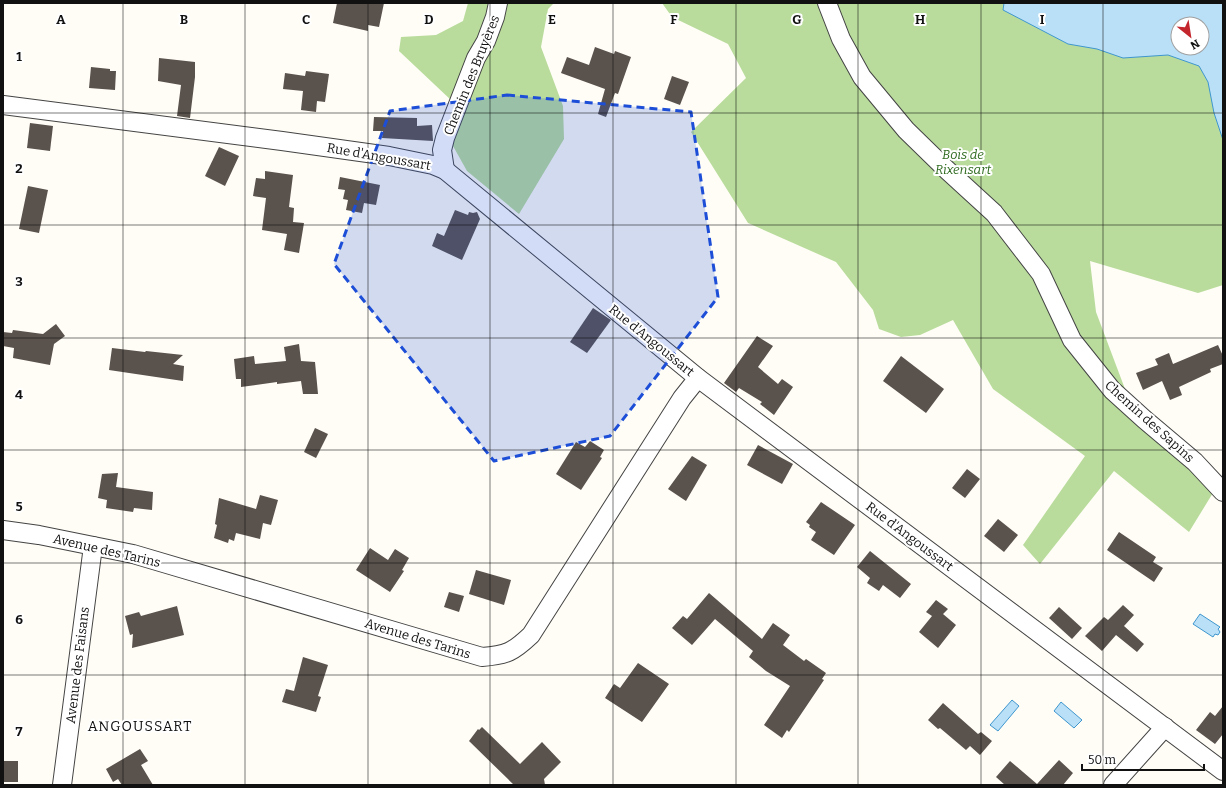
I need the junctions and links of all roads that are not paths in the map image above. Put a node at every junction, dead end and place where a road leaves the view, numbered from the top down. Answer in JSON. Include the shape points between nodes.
{"nodes":[{"id":1,"x":498,"y":3,"type":"edge"},
{"id":2,"x":827,"y":3,"type":"edge"},
{"id":3,"x":3,"y":105,"type":"edge"},
{"id":4,"x":445,"y":170,"type":"junction"},
{"id":5,"x":698,"y":378,"type":"junction"},
{"id":6,"x":1223,"y":492,"type":"edge"},
{"id":7,"x":3,"y":530,"type":"edge"},
{"id":8,"x":92,"y":546,"type":"junction"},
{"id":9,"x":1165,"y":727,"type":"junction"},
{"id":10,"x":1223,"y":771,"type":"edge"},
{"id":11,"x":62,"y":785,"type":"edge"},
{"id":12,"x":1113,"y":785,"type":"edge"}],
"edges":[{"from":1,"to":4,"type":"street","name":"Chemin des Bruyères","via":[[486,41],[476,58],[445,138],[442,150]]},
{"from":2,"to":6,"type":"street","name":"Chemin des Sapins","via":[[841,38],[862,77],[906,130],[994,213],[1041,274],[1072,340],[1112,390],[1195,462]]},
{"from":3,"to":4,"type":"street","name":"Rue d'Angoussart","via":[[282,140],[433,164]]},
{"from":4,"to":5,"type":"street","name":"Rue d'Angoussart"},
{"from":5,"to":8,"type":"street","name":"Avenue des Tarins","via":[[682,398],[531,635],[517,648],[500,656],[482,658],[133,554]]},
{"from":5,"to":9,"type":"street","name":"Rue d'Angoussart"},
{"from":7,"to":8,"type":"street","name":"Avenue des Tarins"},
{"from":8,"to":11,"type":"street","name":"Avenue des Faisans"},
{"from":9,"to":10,"type":"street","name":"Rue d'Angoussart"},
{"from":9,"to":12,"type":"street"}]}
